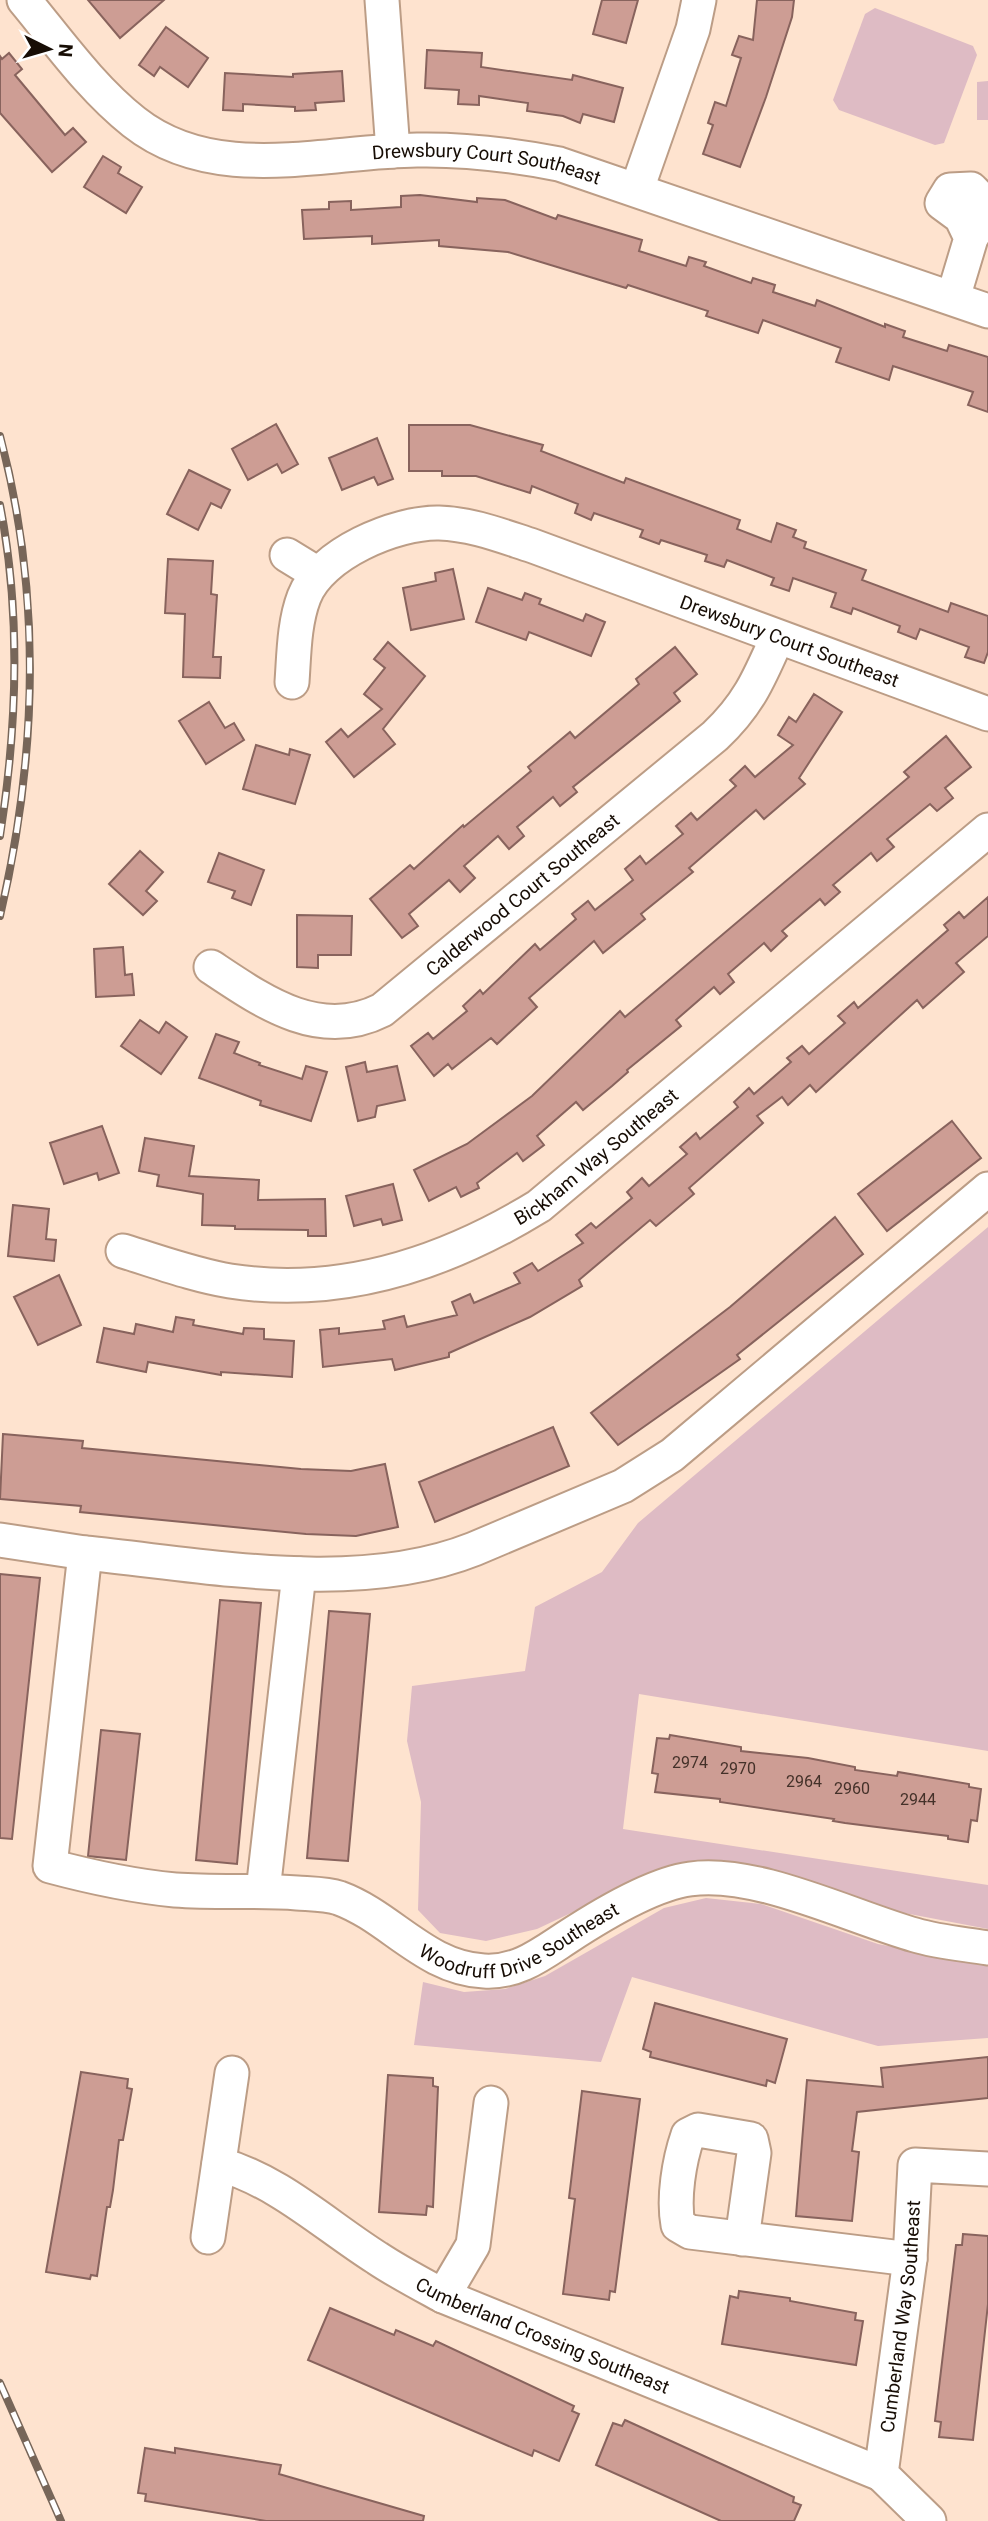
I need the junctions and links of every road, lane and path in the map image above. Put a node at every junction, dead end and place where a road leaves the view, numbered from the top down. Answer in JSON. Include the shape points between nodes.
{"nodes":[{"id":1,"x":23,"y":0,"type":"edge"},
{"id":2,"x":382,"y":0,"type":"edge"},
{"id":3,"x":699,"y":0,"type":"edge"},
{"id":4,"x":393,"y":151,"type":"junction"},
{"id":5,"x":637,"y":189,"type":"junction"},
{"id":6,"x":971,"y":238,"type":"dead end"},
{"id":7,"x":953,"y":299,"type":"junction"},
{"id":8,"x":988,"y":311,"type":"edge"},
{"id":9,"x":287,"y":555,"type":"dead end"},
{"id":10,"x":318,"y":574,"type":"junction"},
{"id":11,"x":776,"y":638,"type":"junction"},
{"id":12,"x":292,"y":682,"type":"dead end"},
{"id":13,"x":988,"y":714,"type":"edge"},
{"id":14,"x":988,"y":830,"type":"edge"},
{"id":15,"x":211,"y":967,"type":"dead end"},
{"id":16,"x":988,"y":1189,"type":"edge"},
{"id":17,"x":123,"y":1251,"type":"dead end"},
{"id":18,"x":0,"y":1540,"type":"edge"},
{"id":19,"x":85,"y":1553,"type":"junction"},
{"id":20,"x":299,"y":1574,"type":"junction"},
{"id":21,"x":263,"y":1891,"type":"junction"},
{"id":22,"x":988,"y":1948,"type":"edge"},
{"id":23,"x":232,"y":2073,"type":"dead end"},
{"id":24,"x":491,"y":2103,"type":"dead end"},
{"id":25,"x":219,"y":2164,"type":"junction"},
{"id":26,"x":988,"y":2169,"type":"edge"},
{"id":27,"x":208,"y":2237,"type":"dead end"},
{"id":28,"x":742,"y":2239,"type":"dead end"},
{"id":29,"x":910,"y":2259,"type":"junction"},
{"id":30,"x":443,"y":2296,"type":"junction"},
{"id":31,"x":881,"y":2474,"type":"junction"},
{"id":32,"x":929,"y":2521,"type":"edge"}],
"edges":[{"from":1,"to":4,"type":"street","name":"Drewsbury Court Southeast","via":[[84,72],[136,123],[199,154],[272,160]]},
{"from":2,"to":4,"type":"street"},
{"from":3,"to":5,"type":"street"},
{"from":4,"to":5,"type":"street","name":"Drewsbury Court Southeast","via":[[464,151],[526,158]]},
{"from":5,"to":7,"type":"street","name":"Drewsbury Court Southeast"},
{"from":6,"to":7,"type":"street"},
{"from":7,"to":8,"type":"street","name":"Drewsbury Court Southeast"},
{"from":9,"to":10,"type":"street"},
{"from":10,"to":11,"type":"street","name":"Drewsbury Court Southeast","via":[[338,556],[397,530],[437,523],[468,526]]},
{"from":10,"to":12,"type":"street","name":"Drewsbury Court Southeast","via":[[304,596],[297,625]]},
{"from":11,"to":13,"type":"street","name":"Drewsbury Court Southeast"},
{"from":11,"to":15,"type":"street","name":"Calderwood Court Southeast","via":[[754,691],[715,736],[382,1010],[348,1021],[298,1018]]},
{"from":14,"to":17,"type":"street","name":"Bickham Way Southeast","via":[[539,1206],[482,1239],[401,1270],[299,1285],[195,1274]]},
{"from":16,"to":20,"type":"street","via":[[672,1455],[623,1486],[452,1558],[379,1570]]},
{"from":18,"to":19,"type":"street"},
{"from":19,"to":20,"type":"street"},
{"from":19,"to":21,"type":"street","name":"Woodruff Drive Southeast","via":[[50,1866],[176,1890]]},
{"from":20,"to":21,"type":"street"},
{"from":21,"to":22,"type":"street","name":"Woodruff Drive Southeast","via":[[337,1897],[438,1960],[484,1971],[526,1964],[605,1916],[690,1879],[720,1879],[781,1890],[918,1936]]},
{"from":23,"to":25,"type":"street"},
{"from":24,"to":30,"type":"street","via":[[473,2245]]},
{"from":25,"to":27,"type":"street"},
{"from":25,"to":30,"type":"street","name":"Cumberland Crossing Southeast","via":[[242,2171],[295,2201],[376,2258]]},
{"from":26,"to":29,"type":"street","name":"Cumberland Way Southeast","via":[[915,2165]]},
{"from":28,"to":29,"type":"street"},
{"from":29,"to":31,"type":"street","name":"Cumberland Way Southeast"},
{"from":30,"to":31,"type":"street","name":"Cumberland Crossing Southeast"},
{"from":31,"to":32,"type":"street"}]}
